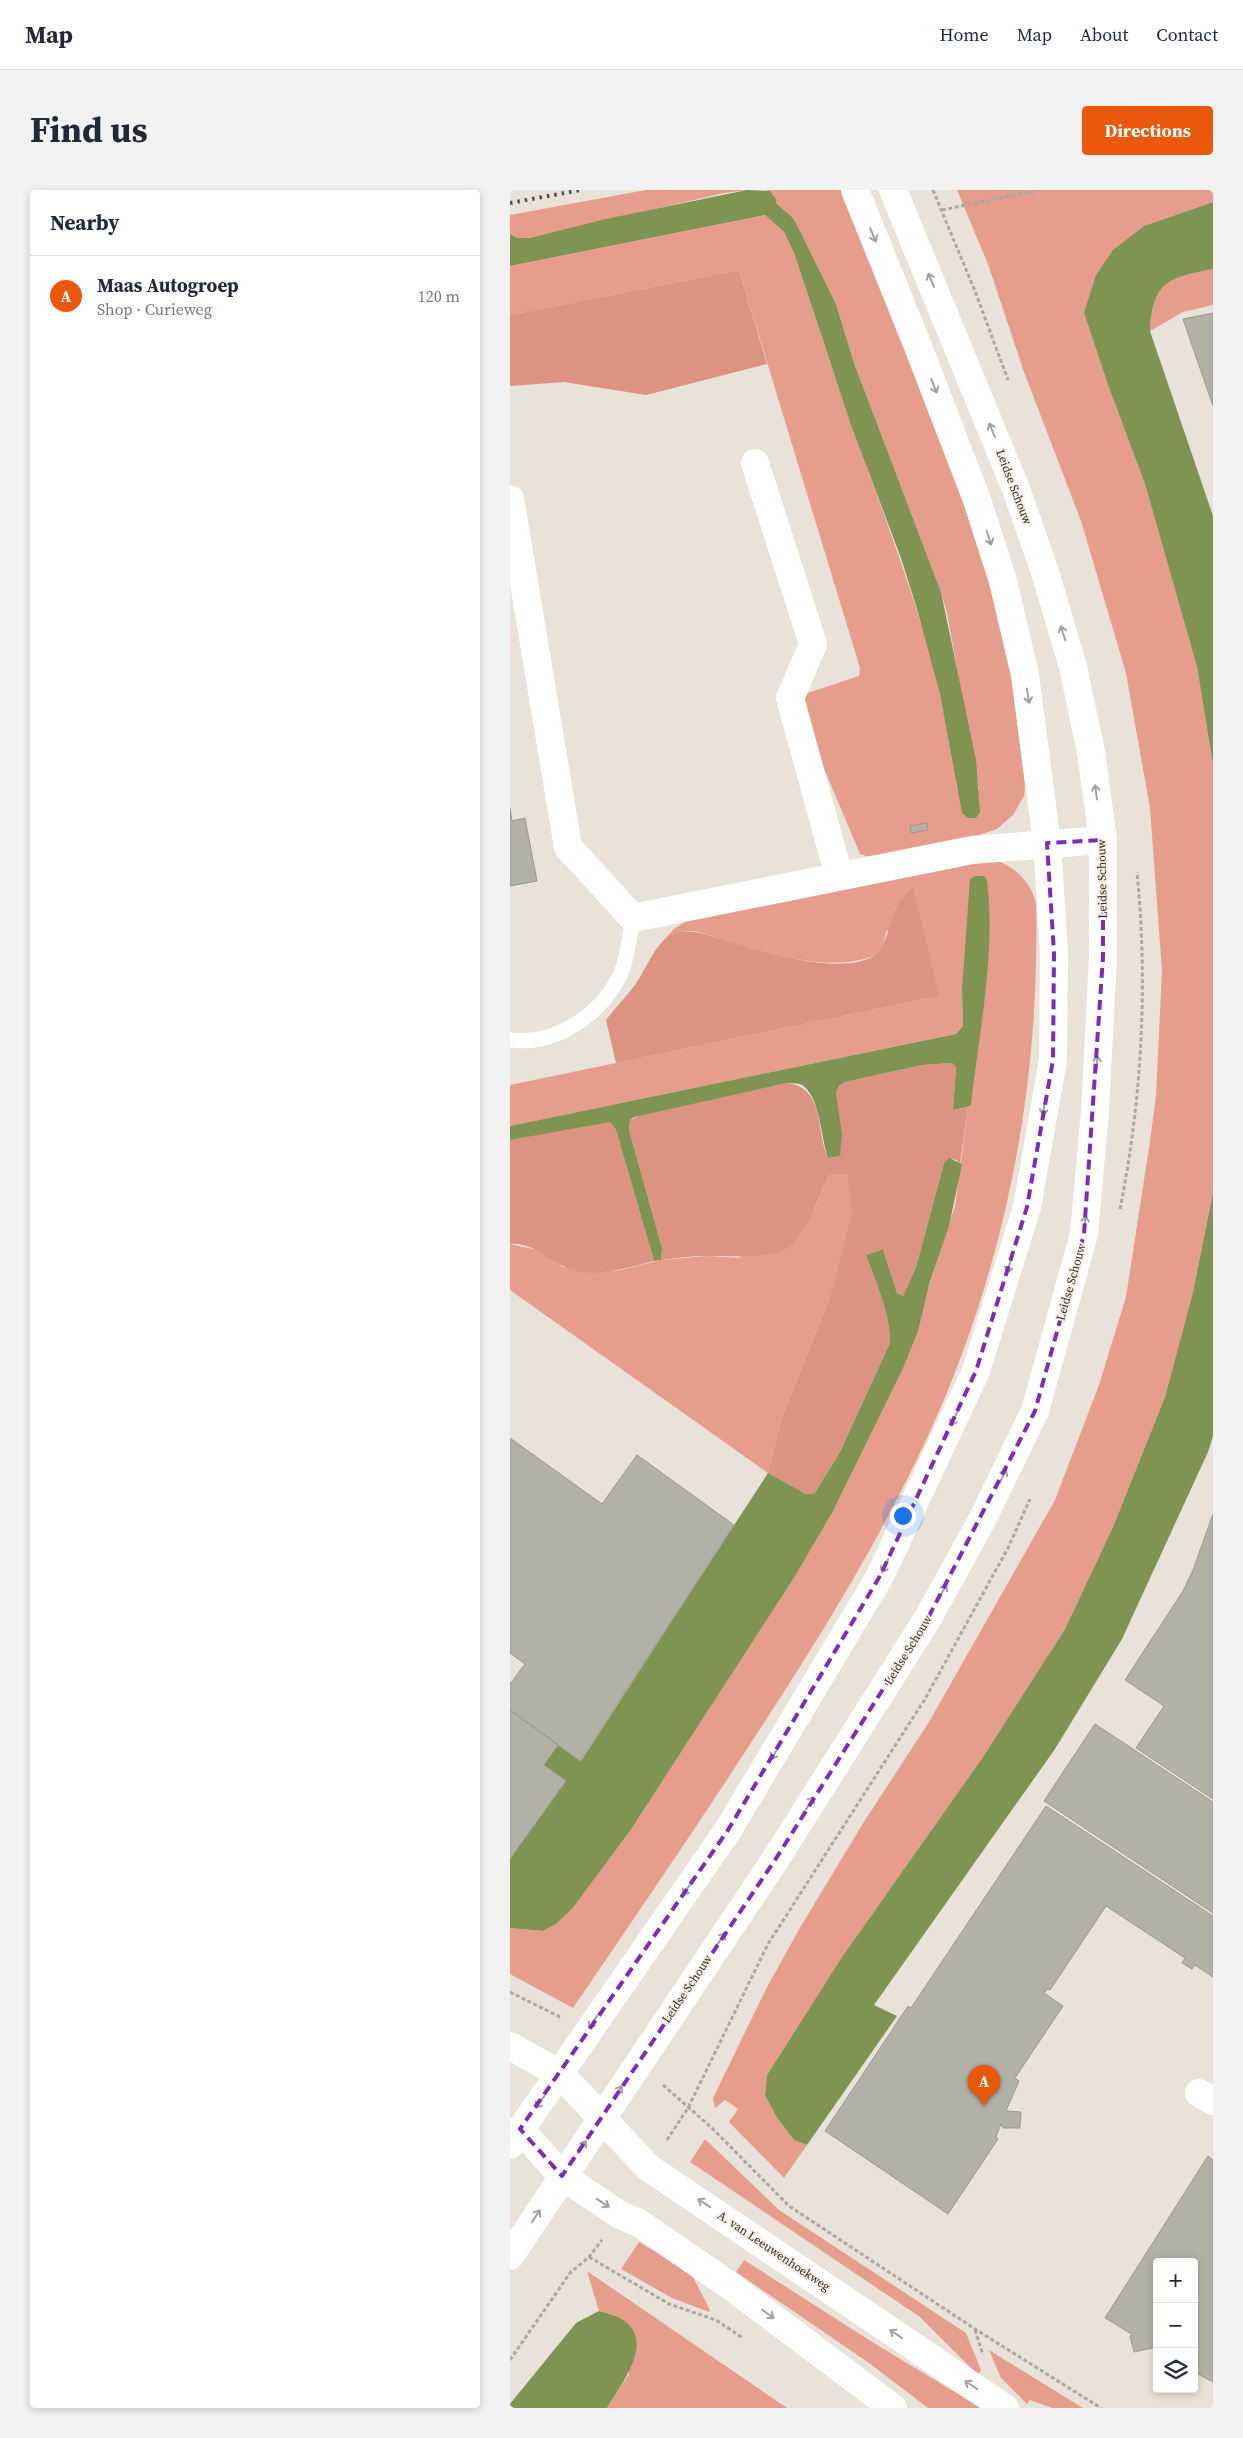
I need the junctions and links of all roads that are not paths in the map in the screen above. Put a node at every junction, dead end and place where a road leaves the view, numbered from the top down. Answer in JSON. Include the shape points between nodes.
{"nodes":[{"id":1,"x":854,"y":190,"type":"edge"},
{"id":2,"x":893,"y":190,"type":"edge"},
{"id":3,"x":755,"y":463,"type":"dead end"},
{"id":4,"x":510,"y":499,"type":"edge"},
{"id":5,"x":1102,"y":840,"type":"junction"},
{"id":6,"x":1047,"y":843,"type":"junction"},
{"id":7,"x":838,"y":876,"type":"junction"},
{"id":8,"x":633,"y":918,"type":"junction"},
{"id":9,"x":510,"y":1040,"type":"edge"},
{"id":10,"x":510,"y":2046,"type":"edge"},
{"id":11,"x":560,"y":2074,"type":"junction"},
{"id":12,"x":601,"y":2118,"type":"junction"},
{"id":13,"x":513,"y":2131,"type":"edge"},
{"id":14,"x":562,"y":2176,"type":"junction"},
{"id":15,"x":510,"y":2256,"type":"edge"},
{"id":16,"x":893,"y":2408,"type":"edge"},
{"id":17,"x":1005,"y":2408,"type":"edge"}],
"edges":[{"from":1,"to":6,"type":"main road","one_way":true,"via":[[977,500],[1003,582],[1025,675]]},
{"from":5,"to":2,"type":"main road","name":"Leidse Schouw","one_way":true,"via":[[1091,752],[1074,667],[1045,572],[1016,489]]},
{"from":3,"to":7,"type":"main road","via":[[813,644],[790,698]]},
{"from":4,"to":8,"type":"main road","via":[[568,847]]},
{"from":5,"to":6,"type":"main road"},
{"from":12,"to":5,"type":"main road","name":"Leidse Schouw","one_way":true,"via":[[774,1860],[928,1618],[982,1520],[1035,1411],[1084,1234],[1095,1112],[1102,957]]},
{"from":6,"to":7,"type":"main road","via":[[972,850]]},
{"from":6,"to":11,"type":"main road","one_way":true,"via":[[1054,953],[1052,1060],[1027,1208],[976,1371],[876,1585],[728,1830]]},
{"from":7,"to":8,"type":"main road"},
{"from":8,"to":9,"type":"lane","via":[[620,974],[598,1008],[559,1034],[523,1042]]},
{"from":10,"to":11,"type":"main road","name":"A. van Leeuwenhoekweg"},
{"from":11,"to":12,"type":"main road","name":"A. van Leeuwenhoekweg"},
{"from":11,"to":13,"type":"main road","one_way":true},
{"from":14,"to":12,"type":"main road","name":"Leidse Schouw","one_way":true},
{"from":17,"to":12,"type":"main road","name":"A. van Leeuwenhoekweg","one_way":true,"via":[[649,2168]]},
{"from":13,"to":14,"type":"main road"},
{"from":15,"to":14,"type":"main road","name":"Leidse Schouw","one_way":true},
{"from":14,"to":16,"type":"main road","one_way":true,"via":[[729,2285]]}]}
